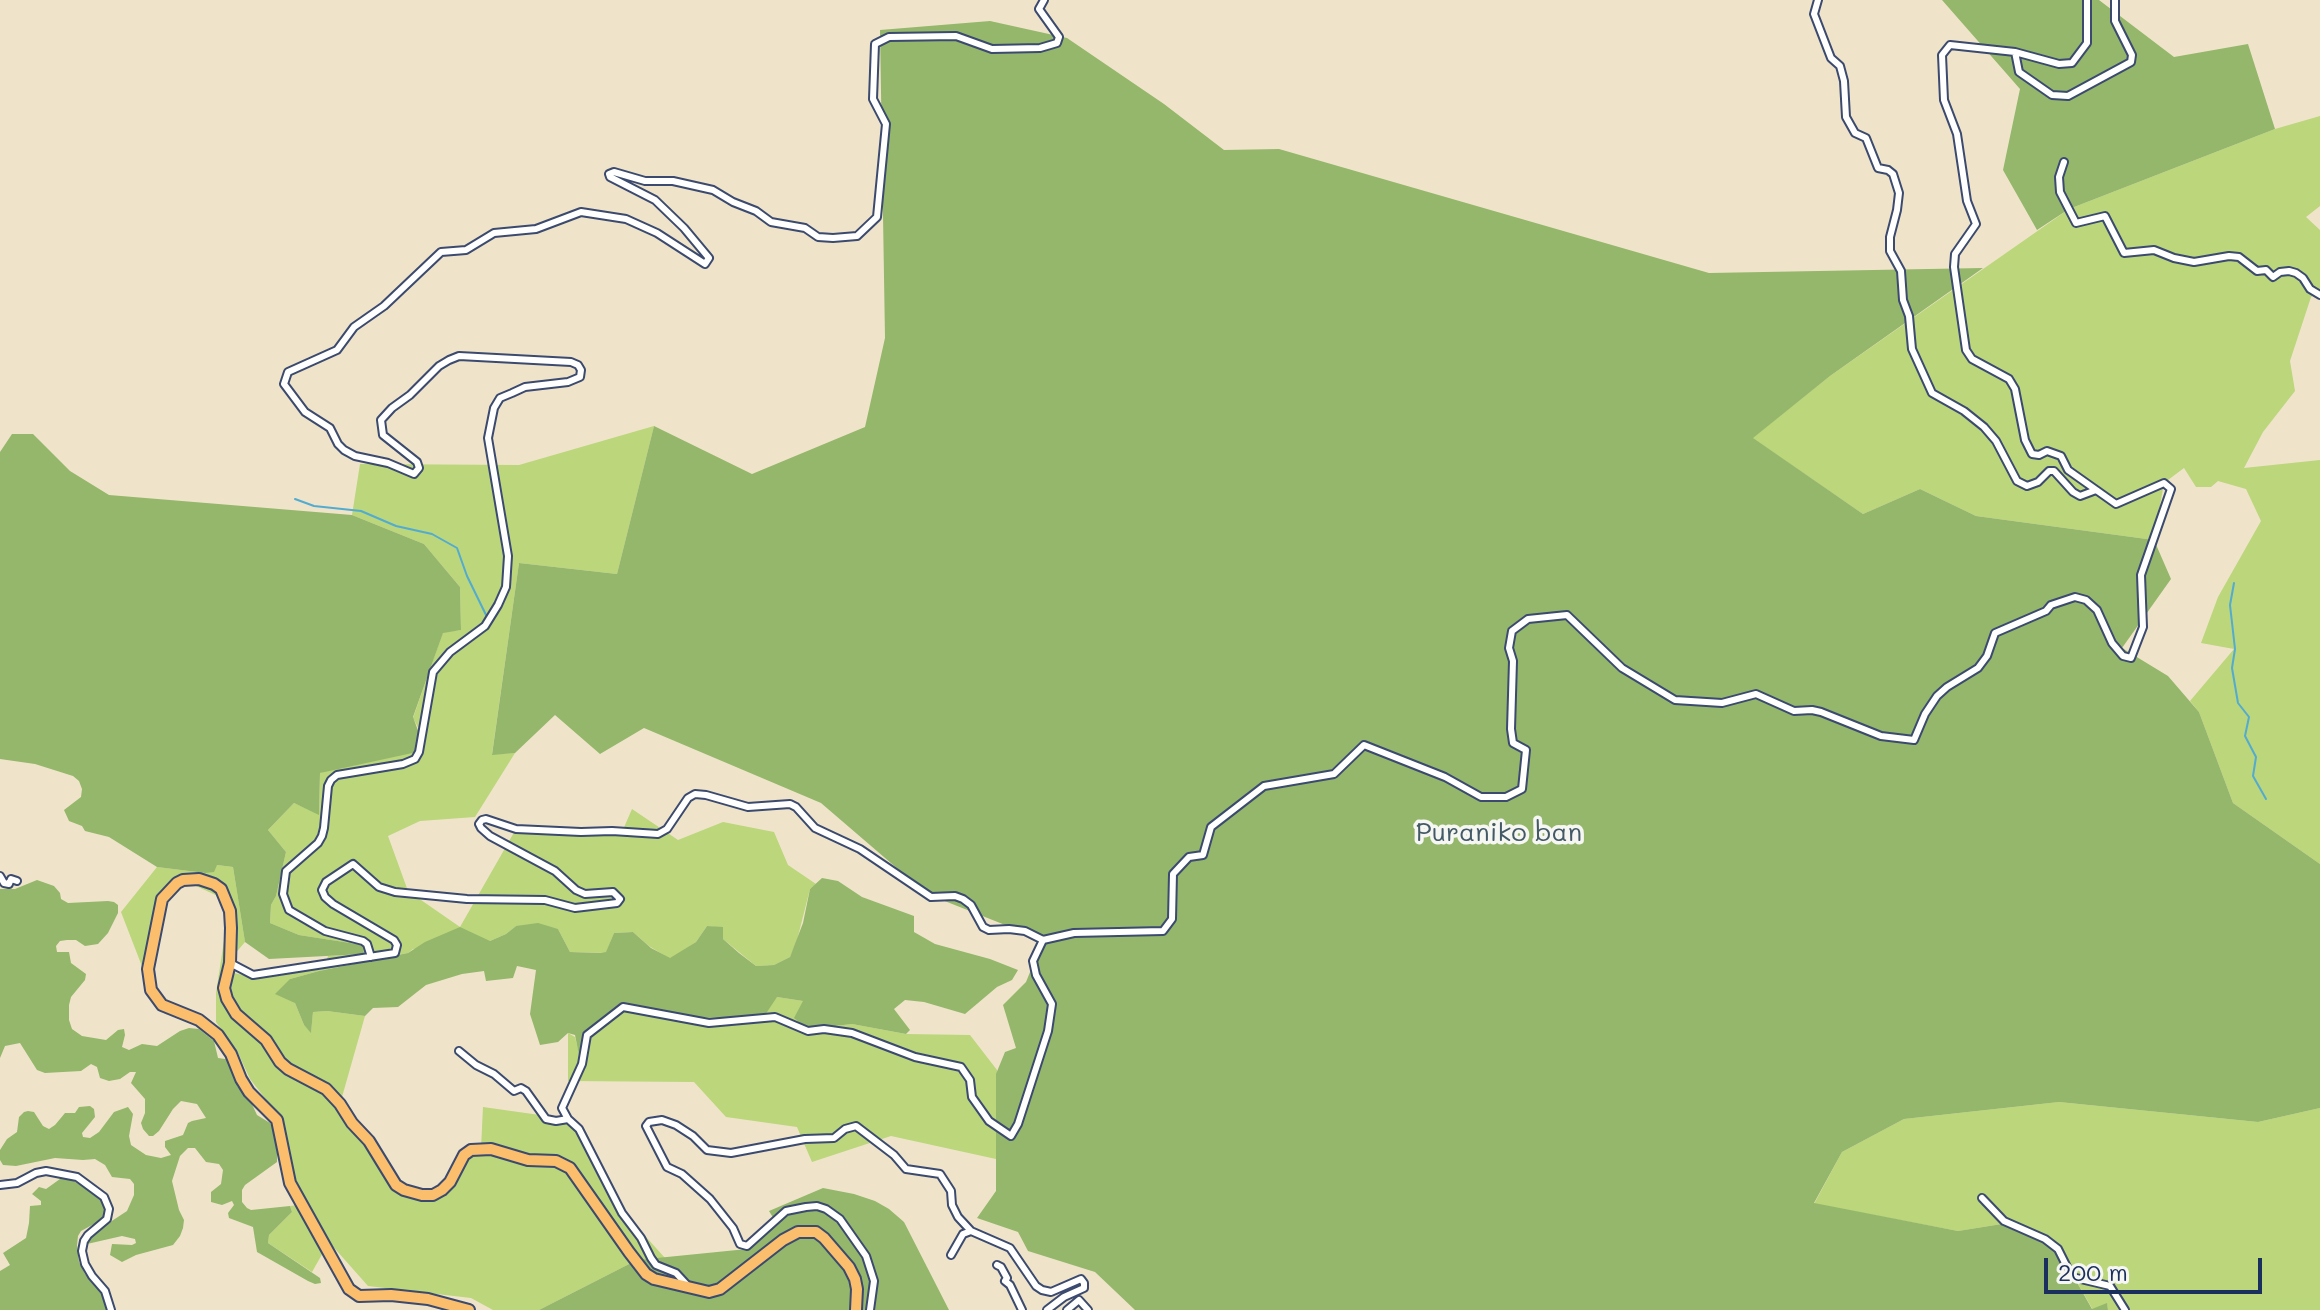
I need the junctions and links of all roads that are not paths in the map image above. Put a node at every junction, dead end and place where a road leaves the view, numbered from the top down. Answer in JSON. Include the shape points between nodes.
{"nodes":[{"id":1,"x":1044,"y":0,"type":"edge"},
{"id":2,"x":1818,"y":0,"type":"edge"},
{"id":3,"x":2087,"y":0,"type":"edge"},
{"id":4,"x":2115,"y":0,"type":"edge"},
{"id":5,"x":2015,"y":52,"type":"junction"},
{"id":6,"x":2064,"y":162,"type":"dead end"},
{"id":7,"x":2320,"y":295,"type":"edge"},
{"id":8,"x":2096,"y":490,"type":"junction"},
{"id":9,"x":0,"y":876,"type":"edge"},
{"id":10,"x":17,"y":881,"type":"dead end"},
{"id":11,"x":1043,"y":940,"type":"junction"},
{"id":12,"x":371,"y":957,"type":"junction"},
{"id":13,"x":230,"y":963,"type":"junction"},
{"id":14,"x":459,"y":1051,"type":"dead end"},
{"id":15,"x":568,"y":1119,"type":"junction"},
{"id":16,"x":0,"y":1185,"type":"edge"},
{"id":17,"x":1982,"y":1198,"type":"dead end"},
{"id":18,"x":971,"y":1231,"type":"junction"},
{"id":19,"x":951,"y":1255,"type":"dead end"},
{"id":20,"x":997,"y":1265,"type":"dead end"},
{"id":21,"x":691,"y":1288,"type":"junction"},
{"id":22,"x":111,"y":1310,"type":"edge"},
{"id":23,"x":469,"y":1310,"type":"edge"},
{"id":24,"x":856,"y":1310,"type":"edge"},
{"id":25,"x":870,"y":1310,"type":"edge"},
{"id":26,"x":1022,"y":1310,"type":"edge"},
{"id":27,"x":1047,"y":1310,"type":"edge"},
{"id":28,"x":1067,"y":1310,"type":"edge"},
{"id":29,"x":1088,"y":1310,"type":"edge"},
{"id":30,"x":2125,"y":1310,"type":"edge"}],
"edges":[{"from":1,"to":12,"type":"street","via":[[1039,9],[1059,37],[1057,43],[1040,48],[992,49],[956,36],[889,37],[875,44],[873,99],[886,124],[877,217],[857,236],[818,237],[805,228],[771,222],[713,190],[614,172],[610,177],[655,200],[684,228],[709,258],[705,264],[626,219],[581,212],[536,229],[494,233],[466,250],[441,252],[354,327],[337,350],[288,372],[284,384],[305,412],[330,428],[344,450],[414,474],[417,462],[383,435],[381,420],[439,366],[459,356],[571,362],[581,370],[574,380],[525,387],[500,398],[494,408],[488,438],[508,556],[506,587],[498,605],[485,626],[433,672],[415,759],[331,780],[322,836],[286,871],[283,894],[289,910],[325,931],[363,941]]},
{"from":2,"to":8,"type":"street","via":[[1814,14],[1831,58],[1840,66],[1846,117],[1855,133],[1866,138],[1878,168],[1893,174],[1899,193],[1890,251],[1901,271],[1912,349],[1932,393],[1984,427],[2017,481],[2027,486],[2054,471],[2080,496]]},
{"from":3,"to":5,"type":"street","via":[[2087,43],[2072,63]]},
{"from":4,"to":5,"type":"street","via":[[2115,21],[2131,62],[2068,96],[2052,95],[2019,72]]},
{"from":5,"to":8,"type":"street","via":[[1950,45],[1942,55],[1944,100],[1957,134],[1967,201],[1976,224],[1955,254],[1966,350],[1972,359],[2009,379],[2032,454],[2047,451],[2061,456],[2068,470]]},
{"from":6,"to":7,"type":"street","via":[[2060,192],[2076,223],[2105,216],[2124,253],[2154,250],[2194,262],[2239,257],[2273,277],[2296,273]]},
{"from":8,"to":11,"type":"street","via":[[2116,504],[2164,483],[2171,489],[2141,575],[2143,627],[2131,658],[2112,643],[2097,610],[2086,600],[2075,597],[2051,605],[1995,633],[1978,668],[1937,696],[1914,740],[1881,736],[1821,712],[1794,711],[1756,694],[1722,703],[1675,700],[1622,668],[1567,615],[1528,619],[1512,631],[1509,648],[1513,743],[1526,750],[1522,789],[1506,797],[1481,797],[1364,745],[1334,774],[1264,786],[1211,827],[1203,855],[1189,857],[1173,874],[1172,919],[1163,931],[1074,933]]},
{"from":9,"to":10,"type":"street","via":[[4,883]]},
{"from":11,"to":12,"type":"street","via":[[1025,931],[983,927],[963,899],[931,897],[860,849],[815,828],[790,804],[748,807],[695,794],[658,834],[516,829],[486,819],[479,824],[576,890],[617,894],[619,901],[613,905],[575,908],[545,900],[386,891],[351,865],[322,890],[333,904],[397,945],[395,953]]},
{"from":11,"to":15,"type":"street","via":[[1033,961],[1052,1004],[1048,1031],[1011,1136],[989,1121],[972,1097],[961,1067],[915,1057],[852,1033],[808,1031],[775,1017],[709,1023],[623,1007],[587,1035],[582,1064],[562,1108]]},
{"from":12,"to":13,"type":"street","via":[[253,975]]},
{"from":13,"to":21,"type":"highway","via":[[224,988],[236,1014],[288,1069],[326,1089],[369,1141],[396,1185],[413,1194],[433,1195],[450,1182],[471,1150],[556,1161],[570,1168],[646,1274]]},
{"from":13,"to":23,"type":"highway","via":[[230,911],[221,889],[199,879],[177,883],[162,899],[148,969],[151,990],[162,1005],[199,1020],[218,1035],[249,1092],[277,1120],[290,1183],[349,1289],[359,1296],[428,1299]]},
{"from":14,"to":15,"type":"street","via":[[514,1091],[526,1091],[546,1119]]},
{"from":15,"to":21,"type":"street","via":[[579,1129],[656,1265],[676,1273]]},
{"from":16,"to":22,"type":"street","via":[[46,1171],[77,1177],[104,1197],[107,1219],[86,1238],[82,1251]]},
{"from":17,"to":30,"type":"street","via":[[2004,1221],[2058,1249],[2072,1277],[2110,1286]]},
{"from":18,"to":19,"type":"street","via":[[963,1234]]},
{"from":18,"to":25,"type":"street","via":[[958,1217],[940,1174],[906,1169],[856,1126],[834,1138],[731,1153],[707,1150],[676,1125],[649,1122],[646,1126],[667,1167],[710,1199],[740,1244],[747,1246],[786,1211],[817,1206],[840,1219],[866,1256],[874,1281]]},
{"from":18,"to":27,"type":"street","via":[[1010,1248],[1042,1290],[1051,1292],[1081,1279],[1084,1288]]},
{"from":20,"to":26,"type":"street"},
{"from":21,"to":24,"type":"highway","via":[[720,1289],[783,1240],[809,1231],[824,1238],[849,1267],[857,1289]]},
{"from":28,"to":29,"type":"street","via":[[1079,1300]]}]}
